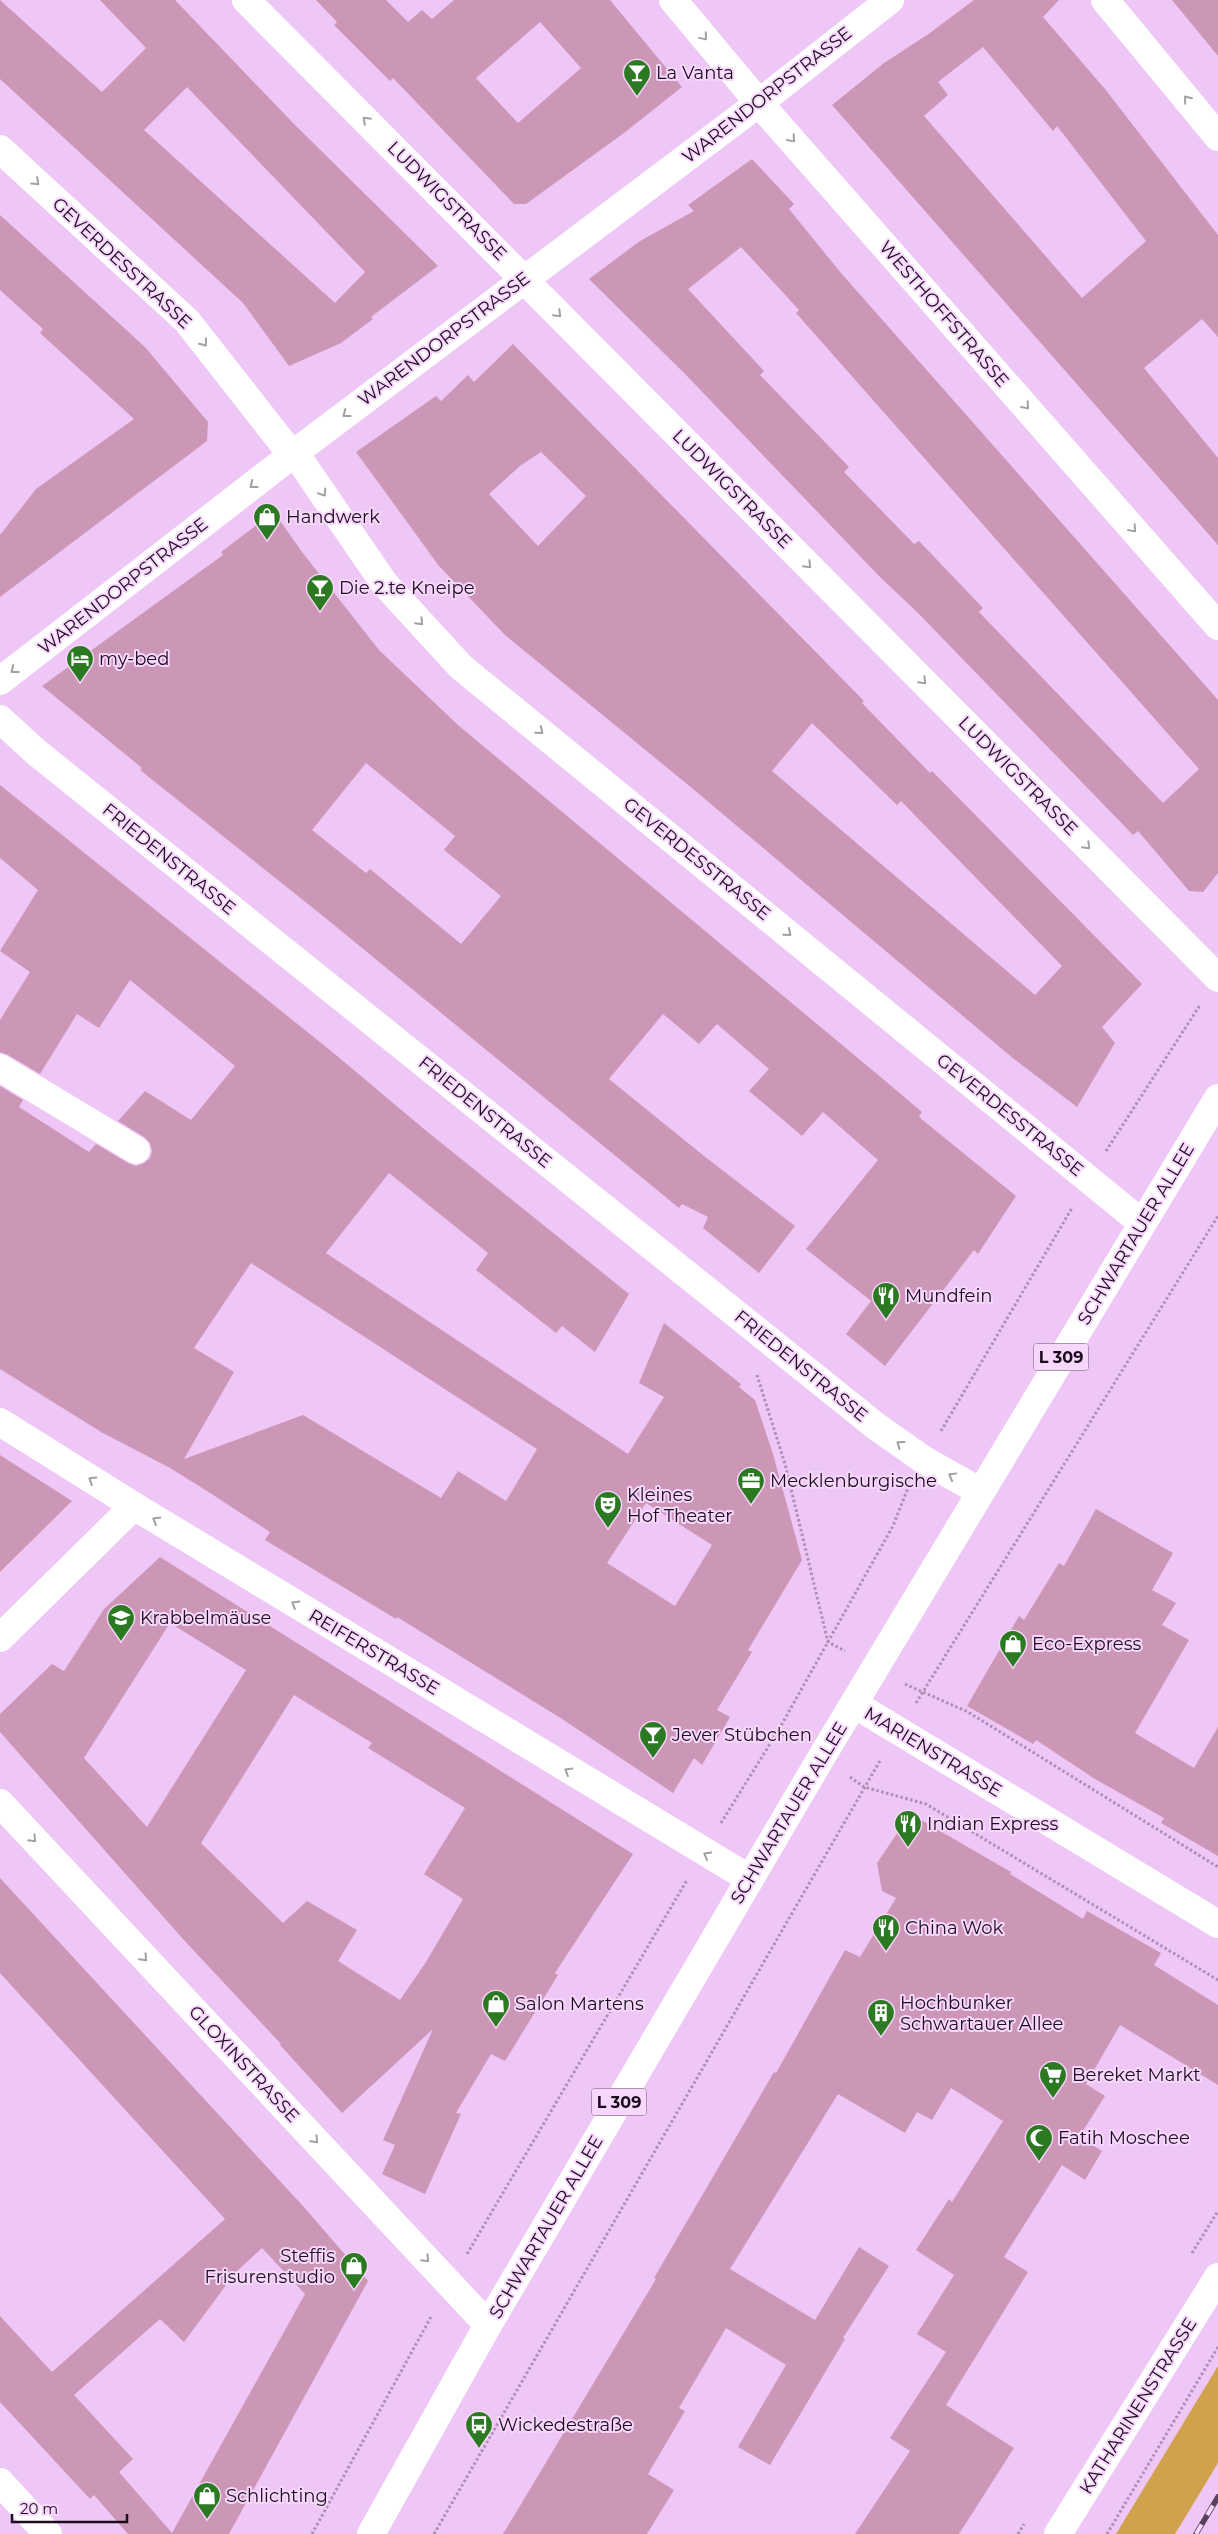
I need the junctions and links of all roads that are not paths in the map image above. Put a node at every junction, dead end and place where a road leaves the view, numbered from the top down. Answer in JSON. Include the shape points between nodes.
{"nodes":[{"id":1,"x":246,"y":0,"type":"edge"},
{"id":2,"x":673,"y":0,"type":"edge"},
{"id":3,"x":890,"y":0,"type":"edge"},
{"id":4,"x":1105,"y":0,"type":"edge"},
{"id":5,"x":759,"y":103,"type":"junction"},
{"id":6,"x":1218,"y":137,"type":"edge"},
{"id":7,"x":0,"y":149,"type":"edge"},
{"id":8,"x":524,"y":279,"type":"junction"},
{"id":9,"x":294,"y":454,"type":"junction"},
{"id":10,"x":1218,"y":626,"type":"edge"},
{"id":11,"x":0,"y":680,"type":"edge"},
{"id":12,"x":0,"y":719,"type":"edge"},
{"id":13,"x":1218,"y":977,"type":"edge"},
{"id":14,"x":0,"y":1068,"type":"edge"},
{"id":15,"x":1218,"y":1098,"type":"edge"},
{"id":16,"x":136,"y":1150,"type":"dead end"},
{"id":17,"x":1142,"y":1223,"type":"junction"},
{"id":18,"x":0,"y":1422,"type":"edge"},
{"id":19,"x":981,"y":1492,"type":"junction"},
{"id":20,"x":134,"y":1506,"type":"junction"},
{"id":21,"x":0,"y":1638,"type":"edge"},
{"id":22,"x":854,"y":1704,"type":"junction"},
{"id":23,"x":0,"y":1803,"type":"edge"},
{"id":24,"x":750,"y":1879,"type":"junction"},
{"id":25,"x":1218,"y":1924,"type":"edge"},
{"id":26,"x":1218,"y":2277,"type":"edge"},
{"id":27,"x":488,"y":2325,"type":"junction"},
{"id":28,"x":0,"y":2482,"type":"edge"},
{"id":29,"x":48,"y":2534,"type":"edge"},
{"id":30,"x":371,"y":2534,"type":"edge"},
{"id":31,"x":1058,"y":2534,"type":"edge"}],
"edges":[{"from":8,"to":1,"type":"street","name":"LUDWIGSTRASSE","one_way":true},
{"from":2,"to":5,"type":"street","name":"WESTHOFFSTRASSE","one_way":true},
{"from":3,"to":5,"type":"street","name":"WARENDORPSTRASSE"},
{"from":6,"to":4,"type":"street","one_way":true},
{"from":5,"to":8,"type":"street","name":"WARENDORPSTRASSE"},
{"from":5,"to":10,"type":"street","name":"WESTHOFFSTRASSE","one_way":true},
{"from":7,"to":9,"type":"street","name":"GEVERDESSTRASSE","one_way":true,"via":[[186,320]]},
{"from":8,"to":9,"type":"street","name":"WARENDORPSTRASSE","one_way":true},
{"from":8,"to":13,"type":"street","name":"LUDWIGSTRASSE","one_way":true},
{"from":9,"to":11,"type":"street","name":"WARENDORPSTRASSE","one_way":true},
{"from":9,"to":17,"type":"street","name":"GEVERDESSTRASSE","one_way":true,"via":[[384,583],[461,667]]},
{"from":19,"to":12,"type":"street","name":"FRIEDENSTRASSE","one_way":true,"via":[[924,1460],[877,1427],[36,752]]},
{"from":14,"to":16,"type":"street"},
{"from":15,"to":17,"type":"street","name":"SCHWARTAUER ALLEE","number":"L 309"},
{"from":17,"to":19,"type":"street","name":"SCHWARTAUER ALLEE","number":"L 309"},
{"from":20,"to":18,"type":"street","name":"REIFERSTRASSE","one_way":true},
{"from":19,"to":22,"type":"street","name":"SCHWARTAUER ALLEE","number":"L 309"},
{"from":20,"to":21,"type":"street"},
{"from":24,"to":20,"type":"street","name":"REIFERSTRASSE","one_way":true,"via":[[702,1853]]},
{"from":22,"to":24,"type":"street","name":"SCHWARTAUER ALLEE","number":"L 309"},
{"from":22,"to":25,"type":"street","name":"MARIENSTRASSE"},
{"from":23,"to":27,"type":"street","name":"GLOXINSTRASSE","one_way":true},
{"from":24,"to":27,"type":"street","name":"SCHWARTAUER ALLEE","number":"L 309"},
{"from":26,"to":31,"type":"street","name":"KATHARINENSTRASSE"},
{"from":27,"to":30,"type":"street","name":"SCHWARTAUER ALLEE","number":"L 309"},
{"from":28,"to":29,"type":"street"}]}
